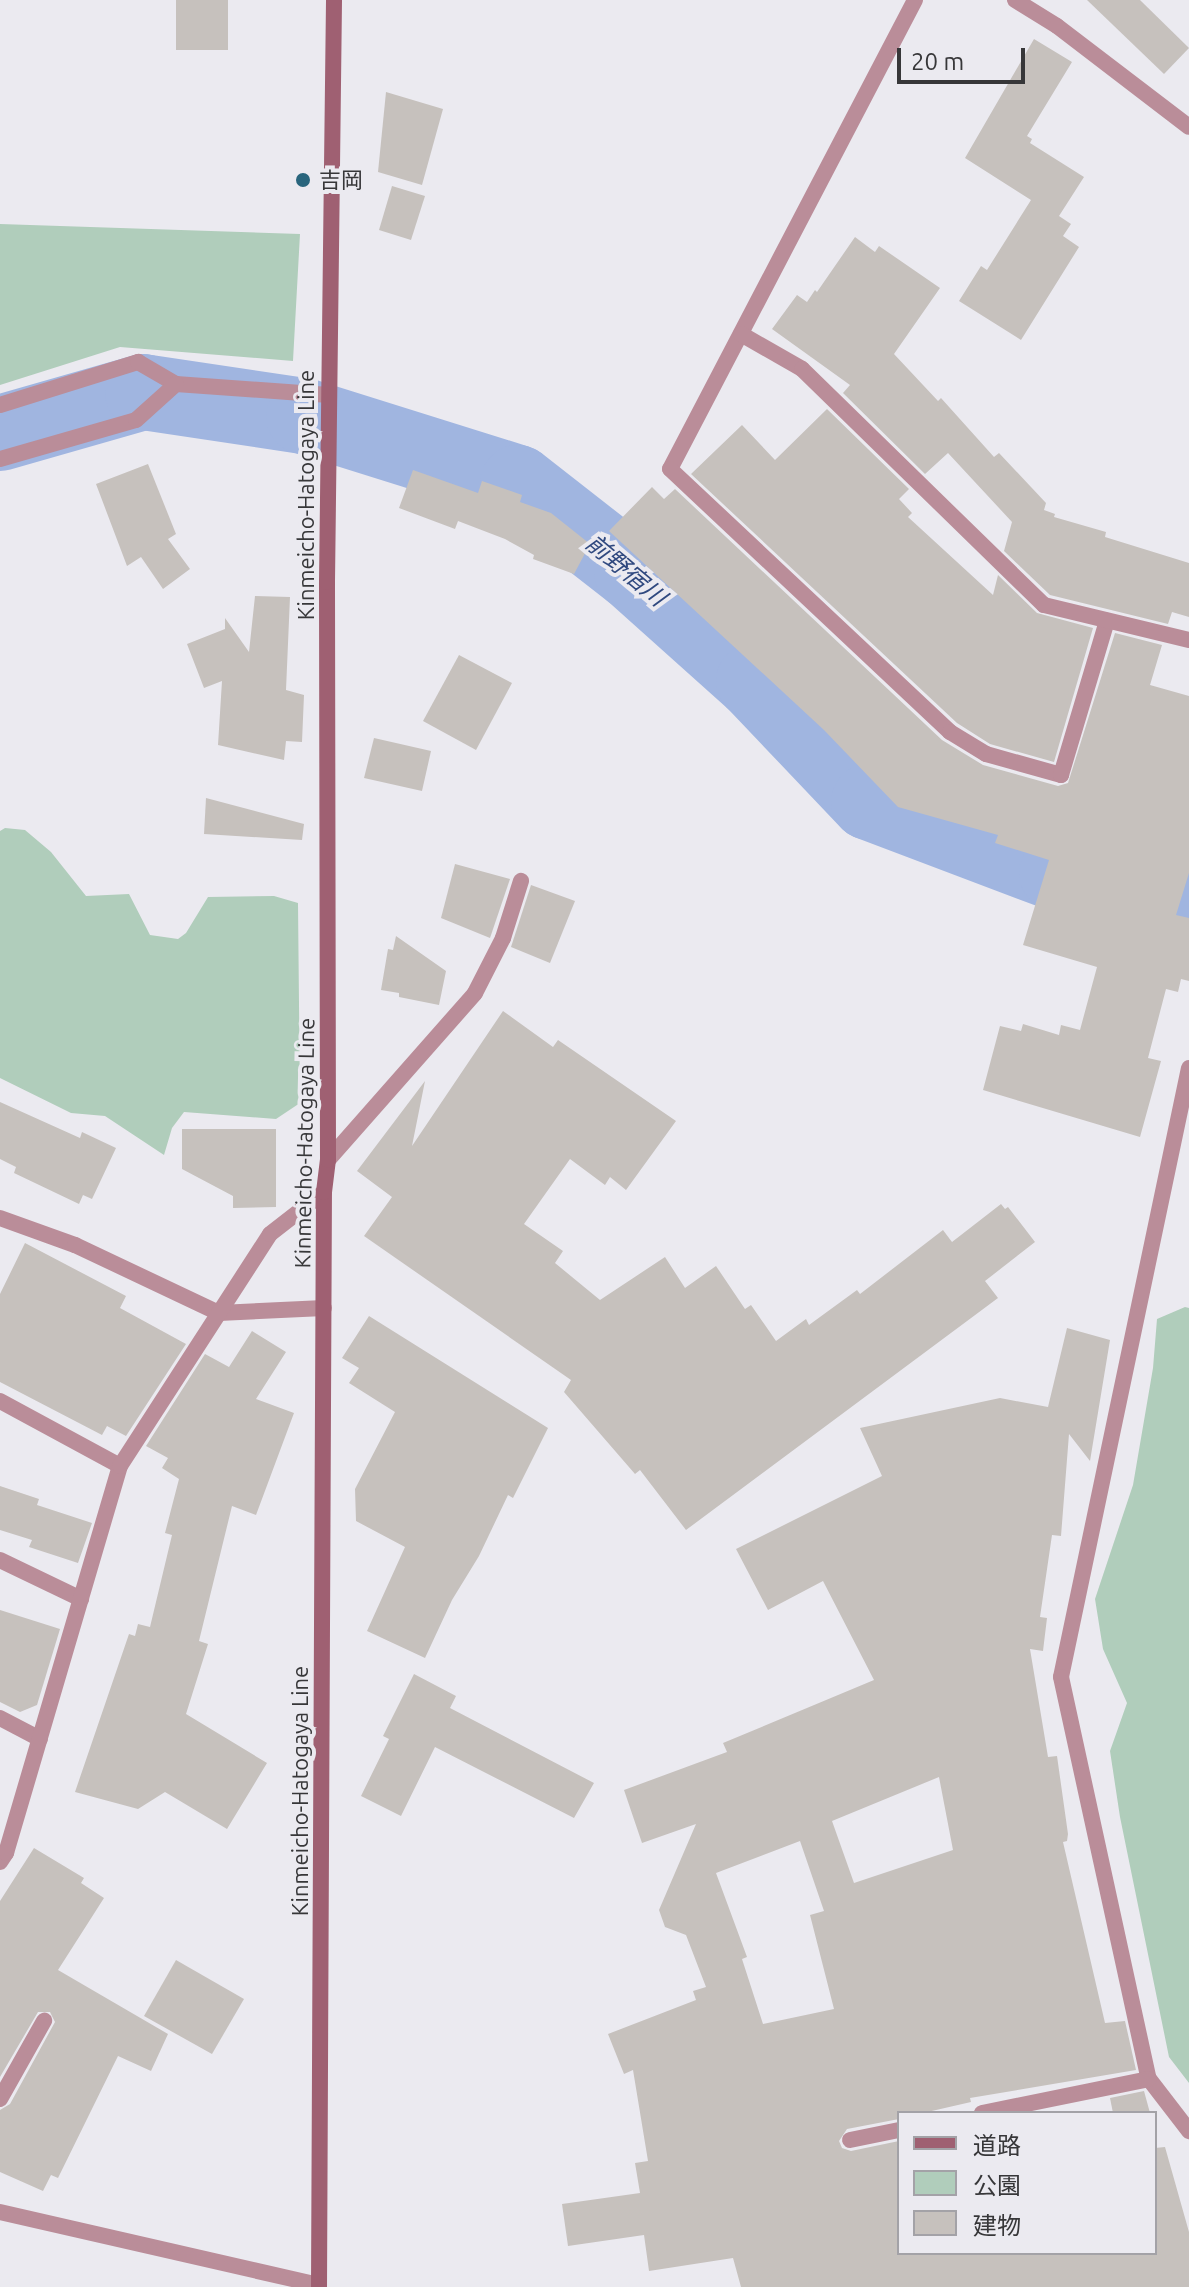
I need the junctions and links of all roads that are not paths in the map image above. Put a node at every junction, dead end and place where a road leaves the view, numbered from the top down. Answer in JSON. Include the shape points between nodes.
{"nodes":[{"id":1,"x":334,"y":0,"type":"edge"},
{"id":2,"x":915,"y":0,"type":"edge"},
{"id":3,"x":1015,"y":0,"type":"edge"},
{"id":4,"x":1189,"y":127,"type":"edge"},
{"id":5,"x":741,"y":334,"type":"junction"},
{"id":6,"x":176,"y":384,"type":"junction"},
{"id":7,"x":329,"y":396,"type":"junction"},
{"id":8,"x":0,"y":405,"type":"edge"},
{"id":9,"x":0,"y":459,"type":"edge"},
{"id":10,"x":1107,"y":621,"type":"junction"},
{"id":11,"x":1189,"y":640,"type":"edge"},
{"id":12,"x":521,"y":881,"type":"dead end"},
{"id":13,"x":1189,"y":1068,"type":"edge"},
{"id":14,"x":328,"y":1160,"type":"junction"},
{"id":15,"x":324,"y":1192,"type":"junction"},
{"id":16,"x":0,"y":1218,"type":"edge"},
{"id":17,"x":324,"y":1308,"type":"junction"},
{"id":18,"x":219,"y":1313,"type":"junction"},
{"id":19,"x":0,"y":1401,"type":"edge"},
{"id":20,"x":120,"y":1466,"type":"junction"},
{"id":21,"x":0,"y":1560,"type":"edge"},
{"id":22,"x":81,"y":1599,"type":"junction"},
{"id":23,"x":0,"y":1718,"type":"edge"},
{"id":24,"x":40,"y":1739,"type":"junction"},
{"id":25,"x":2,"y":1856,"type":"edge"},
{"id":26,"x":44,"y":2021,"type":"dead end"},
{"id":27,"x":1149,"y":2079,"type":"junction"},
{"id":28,"x":0,"y":2099,"type":"edge"},
{"id":29,"x":992,"y":2111,"type":"edge"},
{"id":30,"x":897,"y":2130,"type":"edge"},
{"id":31,"x":1189,"y":2131,"type":"edge"},
{"id":32,"x":850,"y":2140,"type":"dead end"},
{"id":33,"x":0,"y":2212,"type":"edge"},
{"id":34,"x":296,"y":2284,"type":"edge"},
{"id":35,"x":319,"y":2286,"type":"edge"}],
"edges":[{"from":1,"to":7,"type":"main road","name":"Kinmeicho-Hatogaya Line"},
{"from":2,"to":5,"type":"street"},
{"from":3,"to":4,"type":"street"},
{"from":5,"to":10,"type":"street","via":[[802,369],[1044,605]]},
{"from":5,"to":10,"type":"street","via":[[670,469],[950,732],[986,754],[1061,775]]},
{"from":6,"to":7,"type":"street"},
{"from":6,"to":8,"type":"street","via":[[138,362]]},
{"from":6,"to":9,"type":"street","via":[[136,420]]},
{"from":7,"to":14,"type":"main road","name":"Kinmeicho-Hatogaya Line"},
{"from":10,"to":11,"type":"street"},
{"from":12,"to":14,"type":"street","via":[[503,938],[475,993]]},
{"from":13,"to":27,"type":"street","via":[[1061,1677]]},
{"from":14,"to":15,"type":"main road","name":"Kinmeicho-Hatogaya Line"},
{"from":15,"to":17,"type":"main road","name":"Kinmeicho-Hatogaya Line"},
{"from":15,"to":18,"type":"street","via":[[270,1234]]},
{"from":16,"to":18,"type":"street","via":[[75,1245]]},
{"from":17,"to":18,"type":"street"},
{"from":17,"to":35,"type":"main road","name":"Kinmeicho-Hatogaya Line"},
{"from":18,"to":20,"type":"street"},
{"from":19,"to":20,"type":"street"},
{"from":20,"to":22,"type":"street"},
{"from":21,"to":22,"type":"street"},
{"from":22,"to":24,"type":"street"},
{"from":23,"to":24,"type":"street"},
{"from":24,"to":25,"type":"street"},
{"from":26,"to":28,"type":"street"},
{"from":27,"to":29,"type":"street"},
{"from":27,"to":31,"type":"street"},
{"from":30,"to":32,"type":"street"},
{"from":33,"to":34,"type":"street"},
{"from":34,"to":35,"type":"street"}]}
